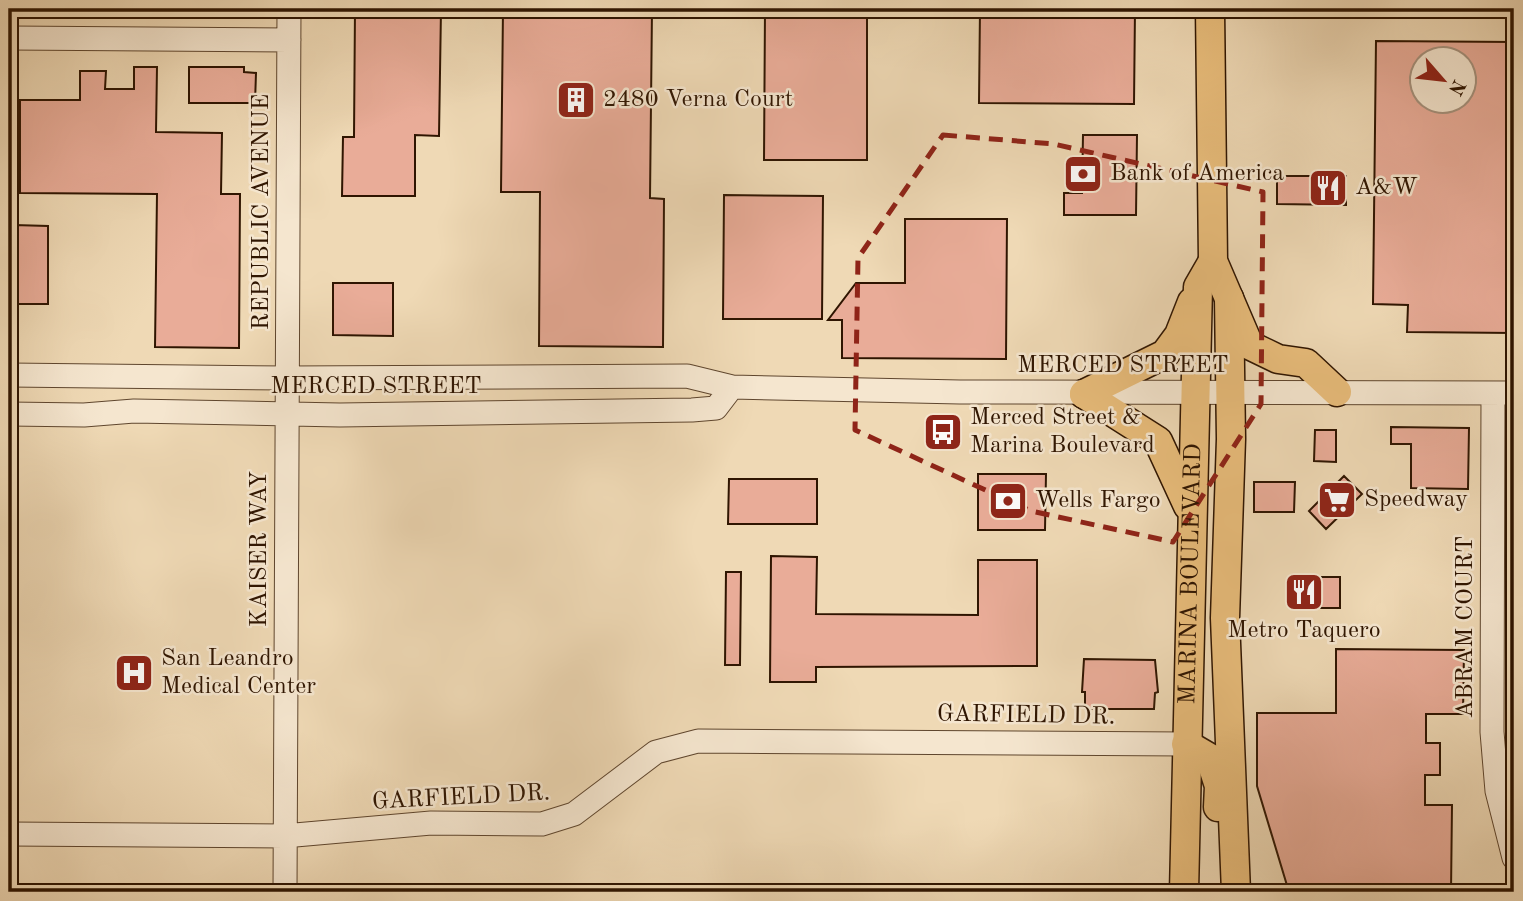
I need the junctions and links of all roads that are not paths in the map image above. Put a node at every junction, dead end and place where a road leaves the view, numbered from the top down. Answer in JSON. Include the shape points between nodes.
{"nodes":[{"id":1,"x":289,"y":9,"type":"edge"},
{"id":2,"x":1210,"y":9,"type":"edge"},
{"id":3,"x":9,"y":38,"type":"edge"},
{"id":4,"x":289,"y":40,"type":"junction"},
{"id":5,"x":1213,"y":261,"type":"junction"},
{"id":6,"x":1198,"y":286,"type":"junction"},
{"id":7,"x":1229,"y":298,"type":"junction"},
{"id":8,"x":9,"y":375,"type":"edge"},
{"id":9,"x":287,"y":378,"type":"junction"},
{"id":10,"x":732,"y":387,"type":"junction"},
{"id":11,"x":1337,"y":392,"type":"junction"},
{"id":12,"x":1230,"y":393,"type":"junction"},
{"id":13,"x":1504,"y":393,"type":"edge"},
{"id":14,"x":1084,"y":394,"type":"junction"},
{"id":15,"x":1195,"y":394,"type":"junction"},
{"id":16,"x":9,"y":414,"type":"edge"},
{"id":17,"x":286,"y":415,"type":"junction"},
{"id":18,"x":1193,"y":519,"type":"junction"},
{"id":19,"x":1186,"y":744,"type":"junction"},
{"id":20,"x":9,"y":834,"type":"edge"},
{"id":21,"x":284,"y":835,"type":"junction"},
{"id":22,"x":1514,"y":858,"type":"edge"},
{"id":23,"x":285,"y":892,"type":"edge"},
{"id":24,"x":1184,"y":892,"type":"edge"},
{"id":25,"x":1217,"y":892,"type":"edge"},
{"id":26,"x":1236,"y":892,"type":"edge"}],
"edges":[{"from":1,"to":4,"type":"street","name":"REPUBLIC AVENUE"},
{"from":2,"to":5,"type":"main road","name":"MARINA BOULEVARD"},
{"from":3,"to":4,"type":"street"},
{"from":4,"to":9,"type":"street","name":"REPUBLIC AVENUE"},
{"from":5,"to":6,"type":"main road","name":"MARINA BOULEVARD"},
{"from":5,"to":7,"type":"main road","name":"MARINA BOULEVARD"},
{"from":6,"to":14,"type":"main road","via":[[1179,335],[1165,354]]},
{"from":6,"to":15,"type":"main road","name":"MARINA BOULEVARD"},
{"from":7,"to":11,"type":"main road","via":[[1254,350],[1306,363]]},
{"from":7,"to":12,"type":"main road","name":"MARINA BOULEVARD"},
{"from":8,"to":9,"type":"street","name":"MERCED STREET"},
{"from":9,"to":10,"type":"street","name":"MERCED STREET","via":[[687,376]]},
{"from":9,"to":17,"type":"street","name":"REPUBLIC AVENUE"},
{"from":10,"to":14,"type":"street","name":"MERCED STREET"},
{"from":10,"to":17,"type":"street","name":"MERCED STREET","via":[[716,408],[692,410]]},
{"from":11,"to":12,"type":"street","name":"MERCED STREET"},
{"from":11,"to":13,"type":"street","name":"MERCED STREET"},
{"from":12,"to":15,"type":"street","name":"MERCED STREET"},
{"from":12,"to":26,"type":"main road","name":"MARINA BOULEVARD","via":[[1225,618]]},
{"from":13,"to":22,"type":"street","name":"ABRAM COURT","via":[[1492,732],[1497,791]]},
{"from":14,"to":15,"type":"street","name":"MERCED STREET"},
{"from":14,"to":18,"type":"main road","via":[[1158,441]]},
{"from":15,"to":18,"type":"main road","name":"MARINA BOULEVARD"},
{"from":16,"to":17,"type":"street","name":"MERCED STREET"},
{"from":17,"to":21,"type":"street","name":"KAISER WAY"},
{"from":18,"to":19,"type":"main road","name":"MARINA BOULEVARD"},
{"from":19,"to":21,"type":"street","name":"GARFIELD DR.","via":[[698,741],[656,752],[560,821],[432,823]]},
{"from":19,"to":24,"type":"main road","name":"MARINA BOULEVARD"},
{"from":19,"to":25,"type":"main road","via":[[1210,758],[1219,786]]},
{"from":20,"to":21,"type":"street","name":"GARFIELD DR."},
{"from":21,"to":23,"type":"street","name":"KAISER WAY"}]}
